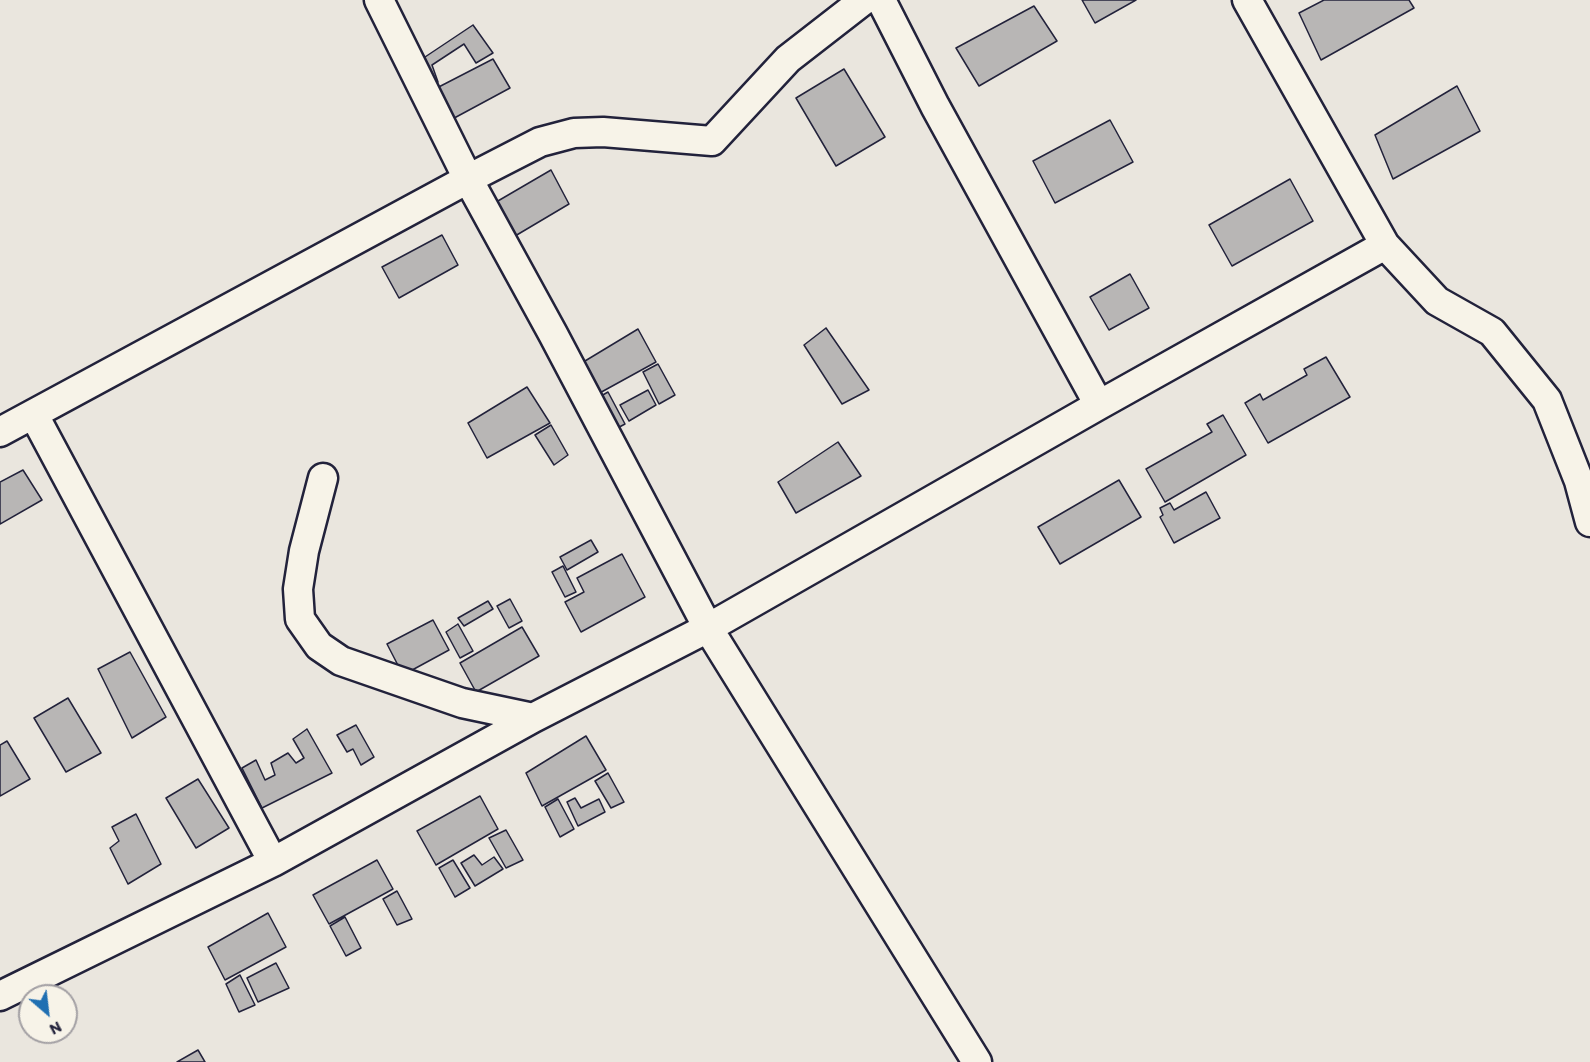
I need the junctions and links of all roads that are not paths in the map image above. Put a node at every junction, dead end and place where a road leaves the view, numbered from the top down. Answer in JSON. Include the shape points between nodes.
{"nodes":[{"id":1,"x":379,"y":0,"type":"edge"},
{"id":2,"x":864,"y":0,"type":"edge"},
{"id":3,"x":881,"y":0,"type":"edge"},
{"id":4,"x":1247,"y":0,"type":"edge"},
{"id":5,"x":468,"y":179,"type":"junction"},
{"id":6,"x":1385,"y":244,"type":"junction"},
{"id":7,"x":1099,"y":405,"type":"junction"},
{"id":8,"x":34,"y":415,"type":"junction"},
{"id":9,"x":0,"y":430,"type":"edge"},
{"id":10,"x":323,"y":478,"type":"dead end"},
{"id":11,"x":1590,"y":522,"type":"edge"},
{"id":12,"x":708,"y":628,"type":"junction"},
{"id":13,"x":533,"y":718,"type":"junction"},
{"id":14,"x":273,"y":862,"type":"junction"},
{"id":15,"x":0,"y":996,"type":"edge"},
{"id":16,"x":977,"y":1062,"type":"edge"}],
"edges":[{"from":1,"to":5,"type":"street"},
{"from":2,"to":5,"type":"street","via":[[789,59],[712,141],[603,132],[574,134],[540,142]]},
{"from":3,"to":7,"type":"street"},
{"from":4,"to":6,"type":"street"},
{"from":5,"to":8,"type":"street"},
{"from":5,"to":12,"type":"street"},
{"from":6,"to":7,"type":"street"},
{"from":6,"to":11,"type":"street","via":[[1437,301],[1492,332],[1547,400],[1579,481]]},
{"from":7,"to":12,"type":"street"},
{"from":8,"to":9,"type":"street"},
{"from":8,"to":14,"type":"street"},
{"from":10,"to":13,"type":"street","via":[[298,589],[300,619],[319,646],[341,661],[462,703]]},
{"from":12,"to":13,"type":"street"},
{"from":12,"to":16,"type":"street"},
{"from":13,"to":14,"type":"street"},
{"from":14,"to":15,"type":"street"}]}
